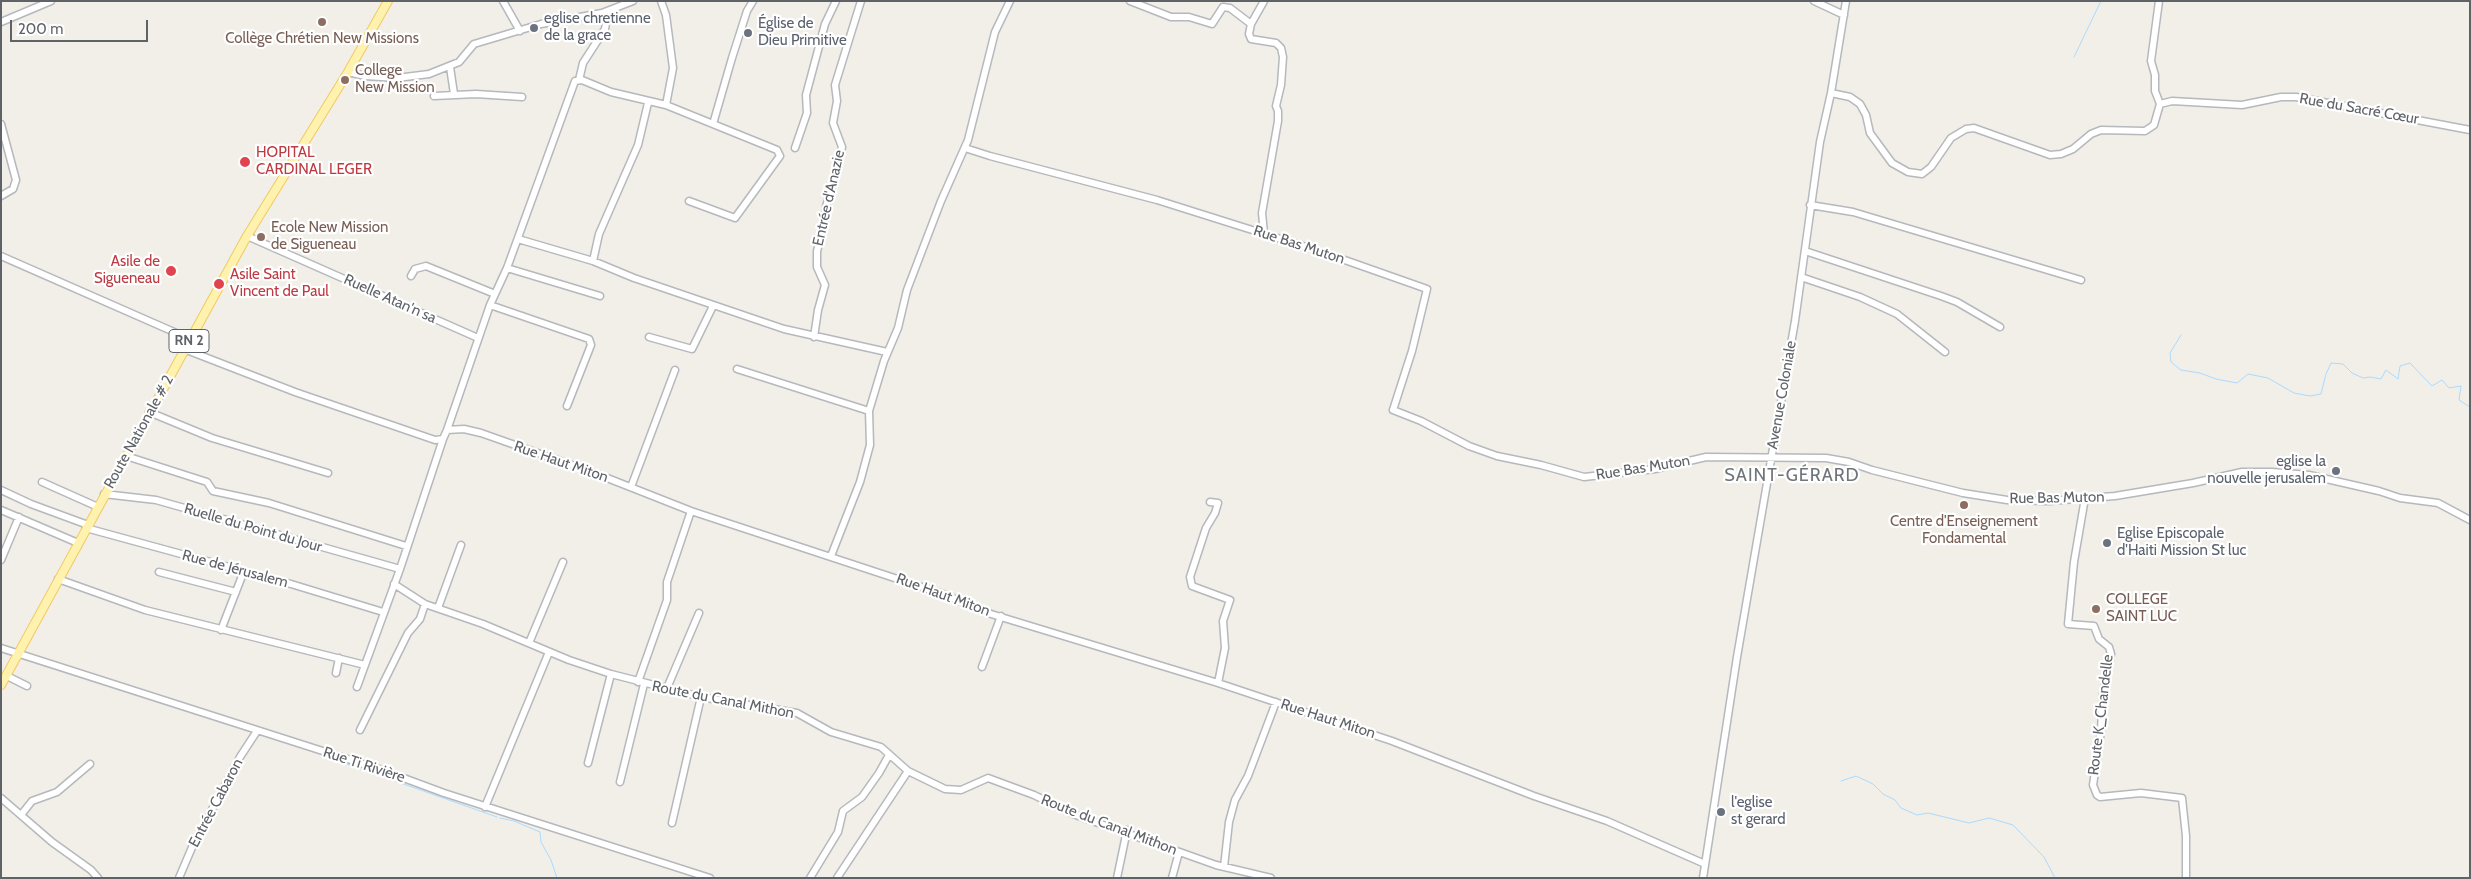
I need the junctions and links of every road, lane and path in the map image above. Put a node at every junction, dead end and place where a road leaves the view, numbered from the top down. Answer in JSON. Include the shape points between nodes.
{"nodes":[{"id":1,"x":51,"y":1,"type":"edge"},
{"id":2,"x":503,"y":1,"type":"edge"},
{"id":3,"x":661,"y":1,"type":"edge"},
{"id":4,"x":754,"y":1,"type":"edge"},
{"id":5,"x":836,"y":1,"type":"edge"},
{"id":6,"x":861,"y":1,"type":"edge"},
{"id":7,"x":1010,"y":1,"type":"edge"},
{"id":8,"x":1130,"y":1,"type":"edge"},
{"id":9,"x":1264,"y":1,"type":"edge"},
{"id":10,"x":1814,"y":1,"type":"edge"},
{"id":11,"x":1846,"y":1,"type":"edge"},
{"id":12,"x":2159,"y":1,"type":"edge"},
{"id":13,"x":388,"y":2,"type":"edge"},
{"id":14,"x":631,"y":2,"type":"edge"},
{"id":15,"x":602,"y":13,"type":"junction"},
{"id":16,"x":1844,"y":15,"type":"junction"},
{"id":17,"x":1,"y":22,"type":"edge"},
{"id":18,"x":1250,"y":24,"type":"junction"},
{"id":19,"x":520,"y":31,"type":"junction"},
{"id":20,"x":450,"y":67,"type":"junction"},
{"id":21,"x":348,"y":72,"type":"junction"},
{"id":22,"x":579,"y":80,"type":"junction"},
{"id":23,"x":1831,"y":93,"type":"junction"},
{"id":24,"x":454,"y":94,"type":"junction"},
{"id":25,"x":434,"y":96,"type":"dead end"},
{"id":26,"x":522,"y":97,"type":"dead end"},
{"id":27,"x":648,"y":102,"type":"junction"},
{"id":28,"x":2160,"y":104,"type":"junction"},
{"id":29,"x":666,"y":105,"type":"junction"},
{"id":30,"x":1,"y":124,"type":"edge"},
{"id":31,"x":713,"y":124,"type":"junction"},
{"id":32,"x":2470,"y":130,"type":"edge"},
{"id":33,"x":795,"y":148,"type":"dead end"},
{"id":34,"x":965,"y":148,"type":"junction"},
{"id":35,"x":1,"y":196,"type":"edge"},
{"id":36,"x":689,"y":202,"type":"dead end"},
{"id":37,"x":1810,"y":205,"type":"junction"},
{"id":38,"x":1264,"y":233,"type":"junction"},
{"id":39,"x":247,"y":236,"type":"junction"},
{"id":40,"x":518,"y":239,"type":"junction"},
{"id":41,"x":1805,"y":250,"type":"junction"},
{"id":42,"x":1,"y":256,"type":"edge"},
{"id":43,"x":593,"y":261,"type":"junction"},
{"id":44,"x":507,"y":268,"type":"junction"},
{"id":45,"x":411,"y":276,"type":"dead end"},
{"id":46,"x":1801,"y":277,"type":"junction"},
{"id":47,"x":2081,"y":280,"type":"dead end"},
{"id":48,"x":495,"y":294,"type":"junction"},
{"id":49,"x":600,"y":296,"type":"dead end"},
{"id":50,"x":490,"y":305,"type":"junction"},
{"id":51,"x":713,"y":306,"type":"junction"},
{"id":52,"x":2000,"y":327,"type":"dead end"},
{"id":53,"x":648,"y":337,"type":"dead end"},
{"id":54,"x":814,"y":337,"type":"junction"},
{"id":55,"x":478,"y":338,"type":"junction"},
{"id":56,"x":190,"y":339,"type":"junction"},
{"id":57,"x":184,"y":349,"type":"junction"},
{"id":58,"x":887,"y":352,"type":"junction"},
{"id":59,"x":1945,"y":352,"type":"dead end"},
{"id":60,"x":737,"y":369,"type":"dead end"},
{"id":61,"x":674,"y":370,"type":"dead end"},
{"id":62,"x":567,"y":406,"type":"dead end"},
{"id":63,"x":869,"y":411,"type":"junction"},
{"id":64,"x":149,"y":412,"type":"junction"},
{"id":65,"x":446,"y":430,"type":"junction"},
{"id":66,"x":442,"y":439,"type":"junction"},
{"id":67,"x":126,"y":456,"type":"junction"},
{"id":68,"x":1771,"y":456,"type":"junction"},
{"id":69,"x":328,"y":473,"type":"dead end"},
{"id":70,"x":42,"y":482,"type":"dead end"},
{"id":71,"x":631,"y":487,"type":"junction"},
{"id":72,"x":1,"y":490,"type":"edge"},
{"id":73,"x":104,"y":494,"type":"junction"},
{"id":74,"x":2085,"y":498,"type":"junction"},
{"id":75,"x":1210,"y":502,"type":"dead end"},
{"id":76,"x":98,"y":507,"type":"junction"},
{"id":77,"x":1,"y":510,"type":"edge"},
{"id":78,"x":691,"y":511,"type":"junction"},
{"id":79,"x":19,"y":517,"type":"junction"},
{"id":80,"x":2470,"y":520,"type":"edge"},
{"id":81,"x":87,"y":526,"type":"junction"},
{"id":82,"x":78,"y":543,"type":"junction"},
{"id":83,"x":461,"y":545,"type":"dead end"},
{"id":84,"x":406,"y":546,"type":"junction"},
{"id":85,"x":831,"y":556,"type":"junction"},
{"id":86,"x":1,"y":560,"type":"edge"},
{"id":87,"x":563,"y":562,"type":"dead end"},
{"id":88,"x":400,"y":569,"type":"junction"},
{"id":89,"x":244,"y":571,"type":"junction"},
{"id":90,"x":159,"y":572,"type":"dead end"},
{"id":91,"x":58,"y":579,"type":"junction"},
{"id":92,"x":394,"y":584,"type":"junction"},
{"id":93,"x":236,"y":592,"type":"junction"},
{"id":94,"x":425,"y":604,"type":"junction"},
{"id":95,"x":438,"y":608,"type":"junction"},
{"id":96,"x":383,"y":612,"type":"junction"},
{"id":97,"x":699,"y":614,"type":"dead end"},
{"id":98,"x":1000,"y":616,"type":"junction"},
{"id":99,"x":221,"y":630,"type":"junction"},
{"id":100,"x":529,"y":643,"type":"junction"},
{"id":101,"x":1,"y":648,"type":"edge"},
{"id":102,"x":549,"y":652,"type":"junction"},
{"id":103,"x":18,"y":654,"type":"junction"},
{"id":104,"x":339,"y":658,"type":"junction"},
{"id":105,"x":365,"y":665,"type":"junction"},
{"id":106,"x":982,"y":666,"type":"dead end"},
{"id":107,"x":336,"y":673,"type":"dead end"},
{"id":108,"x":611,"y":674,"type":"junction"},
{"id":109,"x":7,"y":676,"type":"junction"},
{"id":110,"x":641,"y":683,"type":"junction"},
{"id":111,"x":1218,"y":683,"type":"junction"},
{"id":112,"x":1,"y":686,"type":"edge"},
{"id":113,"x":28,"y":686,"type":"dead end"},
{"id":114,"x":357,"y":687,"type":"dead end"},
{"id":115,"x":667,"y":688,"type":"junction"},
{"id":116,"x":701,"y":697,"type":"junction"},
{"id":117,"x":1276,"y":702,"type":"junction"},
{"id":118,"x":360,"y":730,"type":"dead end"},
{"id":119,"x":256,"y":731,"type":"junction"},
{"id":120,"x":889,"y":755,"type":"junction"},
{"id":121,"x":588,"y":763,"type":"dead end"},
{"id":122,"x":90,"y":764,"type":"dead end"},
{"id":123,"x":908,"y":771,"type":"junction"},
{"id":124,"x":620,"y":782,"type":"dead end"},
{"id":125,"x":1,"y":798,"type":"edge"},
{"id":126,"x":485,"y":807,"type":"junction"},
{"id":127,"x":21,"y":815,"type":"junction"},
{"id":128,"x":672,"y":823,"type":"dead end"},
{"id":129,"x":1127,"y":832,"type":"junction"},
{"id":130,"x":1179,"y":852,"type":"junction"},
{"id":131,"x":1705,"y":864,"type":"junction"},
{"id":132,"x":1224,"y":867,"type":"junction"},
{"id":133,"x":98,"y":878,"type":"edge"},
{"id":134,"x":179,"y":878,"type":"edge"},
{"id":135,"x":710,"y":878,"type":"edge"},
{"id":136,"x":810,"y":878,"type":"edge"},
{"id":137,"x":837,"y":878,"type":"edge"},
{"id":138,"x":1117,"y":878,"type":"edge"},
{"id":139,"x":1172,"y":878,"type":"edge"},
{"id":140,"x":1271,"y":878,"type":"edge"},
{"id":141,"x":1703,"y":878,"type":"edge"},
{"id":142,"x":2186,"y":878,"type":"edge"}],
"edges":[{"from":1,"to":17,"type":"street"},
{"from":2,"to":19,"type":"street"},
{"from":3,"to":29,"type":"street","via":[[674,68]]},
{"from":4,"to":31,"type":"street","via":[[747,11]]},
{"from":5,"to":33,"type":"street","via":[[816,54],[806,95],[807,113]]},
{"from":6,"to":54,"type":"street","name":"Entrée d'Anazie","via":[[835,85],[837,101],[833,123],[842,147],[828,195],[817,252],[817,267],[825,285]]},
{"from":7,"to":34,"type":"street","via":[[995,32]]},
{"from":8,"to":18,"type":"street","via":[[1171,17],[1189,17],[1212,24],[1223,7],[1230,8]]},
{"from":9,"to":18,"type":"street"},
{"from":10,"to":16,"type":"street"},
{"from":11,"to":16,"type":"street","name":"Avenue Coloniale"},
{"from":12,"to":28,"type":"street","via":[[2152,54],[2155,91]]},
{"from":13,"to":21,"type":"main road","name":"Route Nationale # 2","number":"RN 2"},
{"from":14,"to":15,"type":"street"},
{"from":15,"to":19,"type":"street"},
{"from":15,"to":22,"type":"street","via":[[605,29],[583,63]]},
{"from":16,"to":23,"type":"street","name":"Avenue Coloniale"},
{"from":18,"to":38,"type":"street","via":[[1251,39],[1276,43],[1283,57],[1276,106],[1278,121],[1262,213]]},
{"from":19,"to":20,"type":"street","via":[[474,44],[466,56]]},
{"from":20,"to":21,"type":"street","via":[[429,74],[397,78]]},
{"from":20,"to":24,"type":"street"},
{"from":21,"to":39,"type":"main road","name":"Route Nationale # 2","number":"RN 2"},
{"from":22,"to":27,"type":"street"},
{"from":22,"to":40,"type":"street","via":[[573,86]]},
{"from":23,"to":28,"type":"street","via":[[1850,97],[1860,104],[1870,133],[1892,163],[1908,172],[1922,174],[1931,168],[1951,138],[1966,128],[2050,155],[2061,154],[2096,131],[2145,131],[2154,125]]},
{"from":23,"to":37,"type":"street","name":"Avenue Coloniale"},
{"from":24,"to":25,"type":"street"},
{"from":24,"to":26,"type":"street"},
{"from":27,"to":29,"type":"street"},
{"from":27,"to":43,"type":"street","via":[[638,145],[599,234]]},
{"from":28,"to":32,"type":"street","name":"Rue du Sacré Cœur","via":[[2181,101],[2242,105],[2281,96],[2296,97]]},
{"from":29,"to":31,"type":"street"},
{"from":30,"to":35,"type":"street","via":[[16,180],[13,189]]},
{"from":31,"to":36,"type":"street","via":[[777,150],[780,156],[735,218]]},
{"from":34,"to":38,"type":"street","name":"Rue Bas Muton","via":[[1109,186]]},
{"from":34,"to":58,"type":"street","via":[[941,201]]},
{"from":37,"to":41,"type":"street","name":"Avenue Coloniale"},
{"from":37,"to":47,"type":"street","via":[[1853,212]]},
{"from":38,"to":68,"type":"street","name":"Rue Bas Muton","via":[[1427,290],[1393,410],[1469,446],[1584,477],[1655,469],[1706,457]]},
{"from":39,"to":55,"type":"street","name":"Ruelle Atan'n sa"},
{"from":39,"to":56,"type":"main road","name":"Route Nationale # 2","number":"RN 2"},
{"from":40,"to":43,"type":"street"},
{"from":40,"to":44,"type":"street"},
{"from":41,"to":46,"type":"street","name":"Avenue Coloniale"},
{"from":41,"to":52,"type":"street","via":[[1942,296]]},
{"from":42,"to":56,"type":"street"},
{"from":43,"to":51,"type":"street"},
{"from":44,"to":48,"type":"street"},
{"from":44,"to":49,"type":"street"},
{"from":45,"to":48,"type":"street","via":[[415,269],[426,266]]},
{"from":46,"to":59,"type":"street","via":[[1860,297],[1897,314]]},
{"from":46,"to":68,"type":"street","name":"Avenue Coloniale"},
{"from":48,"to":50,"type":"street"},
{"from":50,"to":55,"type":"street"},
{"from":50,"to":62,"type":"street","via":[[589,339],[591,345]]},
{"from":51,"to":53,"type":"street","via":[[692,350]]},
{"from":51,"to":54,"type":"street"},
{"from":54,"to":58,"type":"street"},
{"from":55,"to":65,"type":"street"},
{"from":56,"to":57,"type":"main road","name":"Route Nationale # 2","number":"RN 2"},
{"from":57,"to":64,"type":"main road","name":"Route Nationale # 2","number":"RN 2"},
{"from":57,"to":66,"type":"street","via":[[294,392],[406,431]]},
{"from":58,"to":63,"type":"street"},
{"from":60,"to":63,"type":"street"},
{"from":61,"to":71,"type":"street"},
{"from":63,"to":85,"type":"street","via":[[870,444],[860,482]]},
{"from":64,"to":67,"type":"main road","name":"Route Nationale # 2","number":"RN 2"},
{"from":64,"to":69,"type":"street","via":[[212,438]]},
{"from":65,"to":66,"type":"street"},
{"from":65,"to":71,"type":"street","name":"Rue Haut Miton","via":[[464,429],[481,433]]},
{"from":66,"to":84,"type":"street"},
{"from":67,"to":73,"type":"main road","name":"Route Nationale # 2","number":"RN 2"},
{"from":67,"to":84,"type":"street","via":[[206,482],[213,491],[269,503]]},
{"from":68,"to":74,"type":"street","name":"Rue Bas Muton","via":[[1849,462],[1927,484],[2007,500]]},
{"from":68,"to":131,"type":"street","name":"Avenue Coloniale"},
{"from":70,"to":76,"type":"street"},
{"from":71,"to":78,"type":"street","name":"Rue Haut Miton"},
{"from":72,"to":81,"type":"street","name":"Rue de Jérusalem"},
{"from":73,"to":76,"type":"main road","name":"Route Nationale # 2","number":"RN 2"},
{"from":73,"to":88,"type":"street","name":"Ruelle du Point du Jour","via":[[156,500]]},
{"from":74,"to":80,"type":"street","name":"Rue Bas Muton","via":[[2193,484],[2242,472],[2272,472],[2310,475],[2400,498],[2438,503]]},
{"from":74,"to":142,"type":"street","name":"Route K_Chandelle","via":[[2068,624],[2094,626],[2111,654],[2103,693],[2093,785],[2100,797],[2141,793],[2182,798]]},
{"from":75,"to":111,"type":"street","via":[[1218,503],[1190,578],[1192,586],[1230,600],[1223,621],[1224,648]]},
{"from":76,"to":81,"type":"main road","name":"Route Nationale # 2","number":"RN 2"},
{"from":77,"to":79,"type":"street"},
{"from":78,"to":85,"type":"street","name":"Rue Haut Miton"},
{"from":78,"to":110,"type":"street","via":[[667,582],[668,600]]},
{"from":79,"to":82,"type":"street"},
{"from":79,"to":86,"type":"street"},
{"from":81,"to":82,"type":"main road","name":"Route Nationale # 2","number":"RN 2"},
{"from":81,"to":89,"type":"street","name":"Rue de Jérusalem"},
{"from":82,"to":91,"type":"main road","name":"Route Nationale # 2","number":"RN 2"},
{"from":83,"to":95,"type":"street"},
{"from":84,"to":88,"type":"street"},
{"from":85,"to":98,"type":"street","name":"Rue Haut Miton"},
{"from":87,"to":100,"type":"street"},
{"from":88,"to":92,"type":"street"},
{"from":89,"to":93,"type":"street"},
{"from":89,"to":96,"type":"street","name":"Rue de Jérusalem"},
{"from":90,"to":93,"type":"street"},
{"from":91,"to":99,"type":"street","via":[[145,610]]},
{"from":91,"to":103,"type":"main road","name":"Route Nationale # 2","number":"RN 2"},
{"from":92,"to":94,"type":"street","name":"Route du Canal Mithon"},
{"from":92,"to":96,"type":"street"},
{"from":93,"to":99,"type":"street"},
{"from":94,"to":95,"type":"street","name":"Route du Canal Mithon"},
{"from":94,"to":118,"type":"street"},
{"from":95,"to":100,"type":"street","name":"Route du Canal Mithon"},
{"from":96,"to":105,"type":"street"},
{"from":97,"to":115,"type":"street"},
{"from":98,"to":106,"type":"street"},
{"from":98,"to":111,"type":"street","name":"Rue Haut Miton"},
{"from":99,"to":104,"type":"street"},
{"from":100,"to":102,"type":"street","name":"Route du Canal Mithon"},
{"from":101,"to":103,"type":"street","name":"Rue Ti Rivière"},
{"from":102,"to":108,"type":"street","name":"Route du Canal Mithon"},
{"from":102,"to":126,"type":"street"},
{"from":103,"to":109,"type":"main road","name":"Route Nationale # 2","number":"RN 2"},
{"from":103,"to":119,"type":"street","name":"Rue Ti Rivière"},
{"from":104,"to":105,"type":"street"},
{"from":104,"to":107,"type":"street"},
{"from":105,"to":114,"type":"street"},
{"from":108,"to":110,"type":"street","name":"Route du Canal Mithon"},
{"from":108,"to":121,"type":"street"},
{"from":109,"to":112,"type":"main road","name":"Route Nationale # 2","number":"RN 2"},
{"from":109,"to":113,"type":"street"},
{"from":110,"to":115,"type":"street","name":"Route du Canal Mithon"},
{"from":110,"to":124,"type":"street"},
{"from":111,"to":117,"type":"street","name":"Rue Haut Miton"},
{"from":115,"to":116,"type":"street","name":"Route du Canal Mithon"},
{"from":116,"to":120,"type":"street","name":"Route du Canal Mithon","via":[[797,713],[831,732],[881,747]]},
{"from":116,"to":128,"type":"street"},
{"from":117,"to":131,"type":"street","name":"Rue Haut Miton","via":[[1440,758],[1606,821]]},
{"from":117,"to":132,"type":"street","via":[[1248,776],[1233,805]]},
{"from":119,"to":126,"type":"street","name":"Rue Ti Rivière","via":[[382,770]]},
{"from":119,"to":134,"type":"street","name":"Entrée Cabaron","via":[[193,845]]},
{"from":120,"to":123,"type":"street","name":"Route du Canal Mithon"},
{"from":120,"to":136,"type":"street","via":[[862,797],[843,811],[838,832]]},
{"from":122,"to":127,"type":"street","via":[[57,792],[32,801]]},
{"from":123,"to":129,"type":"street","name":"Route du Canal Mithon","via":[[950,791],[967,788],[988,778],[1073,814]]},
{"from":123,"to":137,"type":"street"},
{"from":125,"to":127,"type":"street"},
{"from":126,"to":135,"type":"street","name":"Rue Ti Rivière"},
{"from":127,"to":133,"type":"street"},
{"from":129,"to":130,"type":"street","name":"Route du Canal Mithon"},
{"from":129,"to":138,"type":"street"},
{"from":130,"to":132,"type":"street","name":"Route du Canal Mithon"},
{"from":130,"to":139,"type":"street"},
{"from":131,"to":141,"type":"street","name":"Avenue Coloniale"},
{"from":132,"to":140,"type":"street","name":"Route du Canal Mithon"}]}
